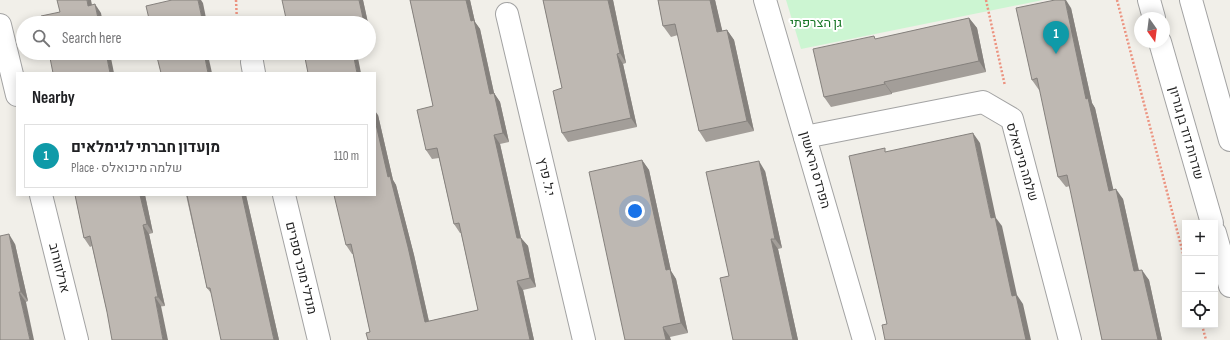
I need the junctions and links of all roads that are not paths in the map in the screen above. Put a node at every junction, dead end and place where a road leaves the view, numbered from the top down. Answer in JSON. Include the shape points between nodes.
{"nodes":[{"id":1,"x":765,"y":0,"type":"edge"},
{"id":2,"x":1149,"y":0,"type":"edge"},
{"id":3,"x":1191,"y":0,"type":"edge"},
{"id":4,"x":1152,"y":12,"type":"edge"},
{"id":5,"x":507,"y":14,"type":"dead end"},
{"id":6,"x":0,"y":25,"type":"edge"},
{"id":7,"x":1162,"y":48,"type":"edge"},
{"id":8,"x":16,"y":91,"type":"edge"},
{"id":9,"x":805,"y":137,"type":"junction"},
{"id":10,"x":1230,"y":140,"type":"edge"},
{"id":11,"x":42,"y":196,"type":"edge"},
{"id":12,"x":284,"y":196,"type":"edge"},
{"id":13,"x":1211,"y":220,"type":"edge"},
{"id":14,"x":1218,"y":244,"type":"edge"},
{"id":15,"x":1230,"y":286,"type":"edge"},
{"id":16,"x":77,"y":340,"type":"edge"},
{"id":17,"x":319,"y":340,"type":"edge"},
{"id":18,"x":584,"y":340,"type":"edge"},
{"id":19,"x":864,"y":340,"type":"edge"},
{"id":20,"x":1070,"y":340,"type":"edge"}],
"edges":[{"from":1,"to":9,"type":"street","name":"הפרדס הראשון"},
{"from":2,"to":4,"type":"street"},
{"from":3,"to":10,"type":"street"},
{"from":5,"to":18,"type":"street","name":"י.ל. פרץ"},
{"from":6,"to":8,"type":"street"},
{"from":7,"to":13,"type":"street","name":"שדרות דוד בן גוריון"},
{"from":9,"to":19,"type":"street","name":"הפרדס הראשון"},
{"from":9,"to":20,"type":"street","name":"שלמה מיכואלס","via":[[982,102],[1012,119]]},
{"from":11,"to":16,"type":"street","name":"ארלוזורוב"},
{"from":12,"to":17,"type":"street","name":"מנדלי מוכר ספרים"},
{"from":14,"to":15,"type":"street"}]}
